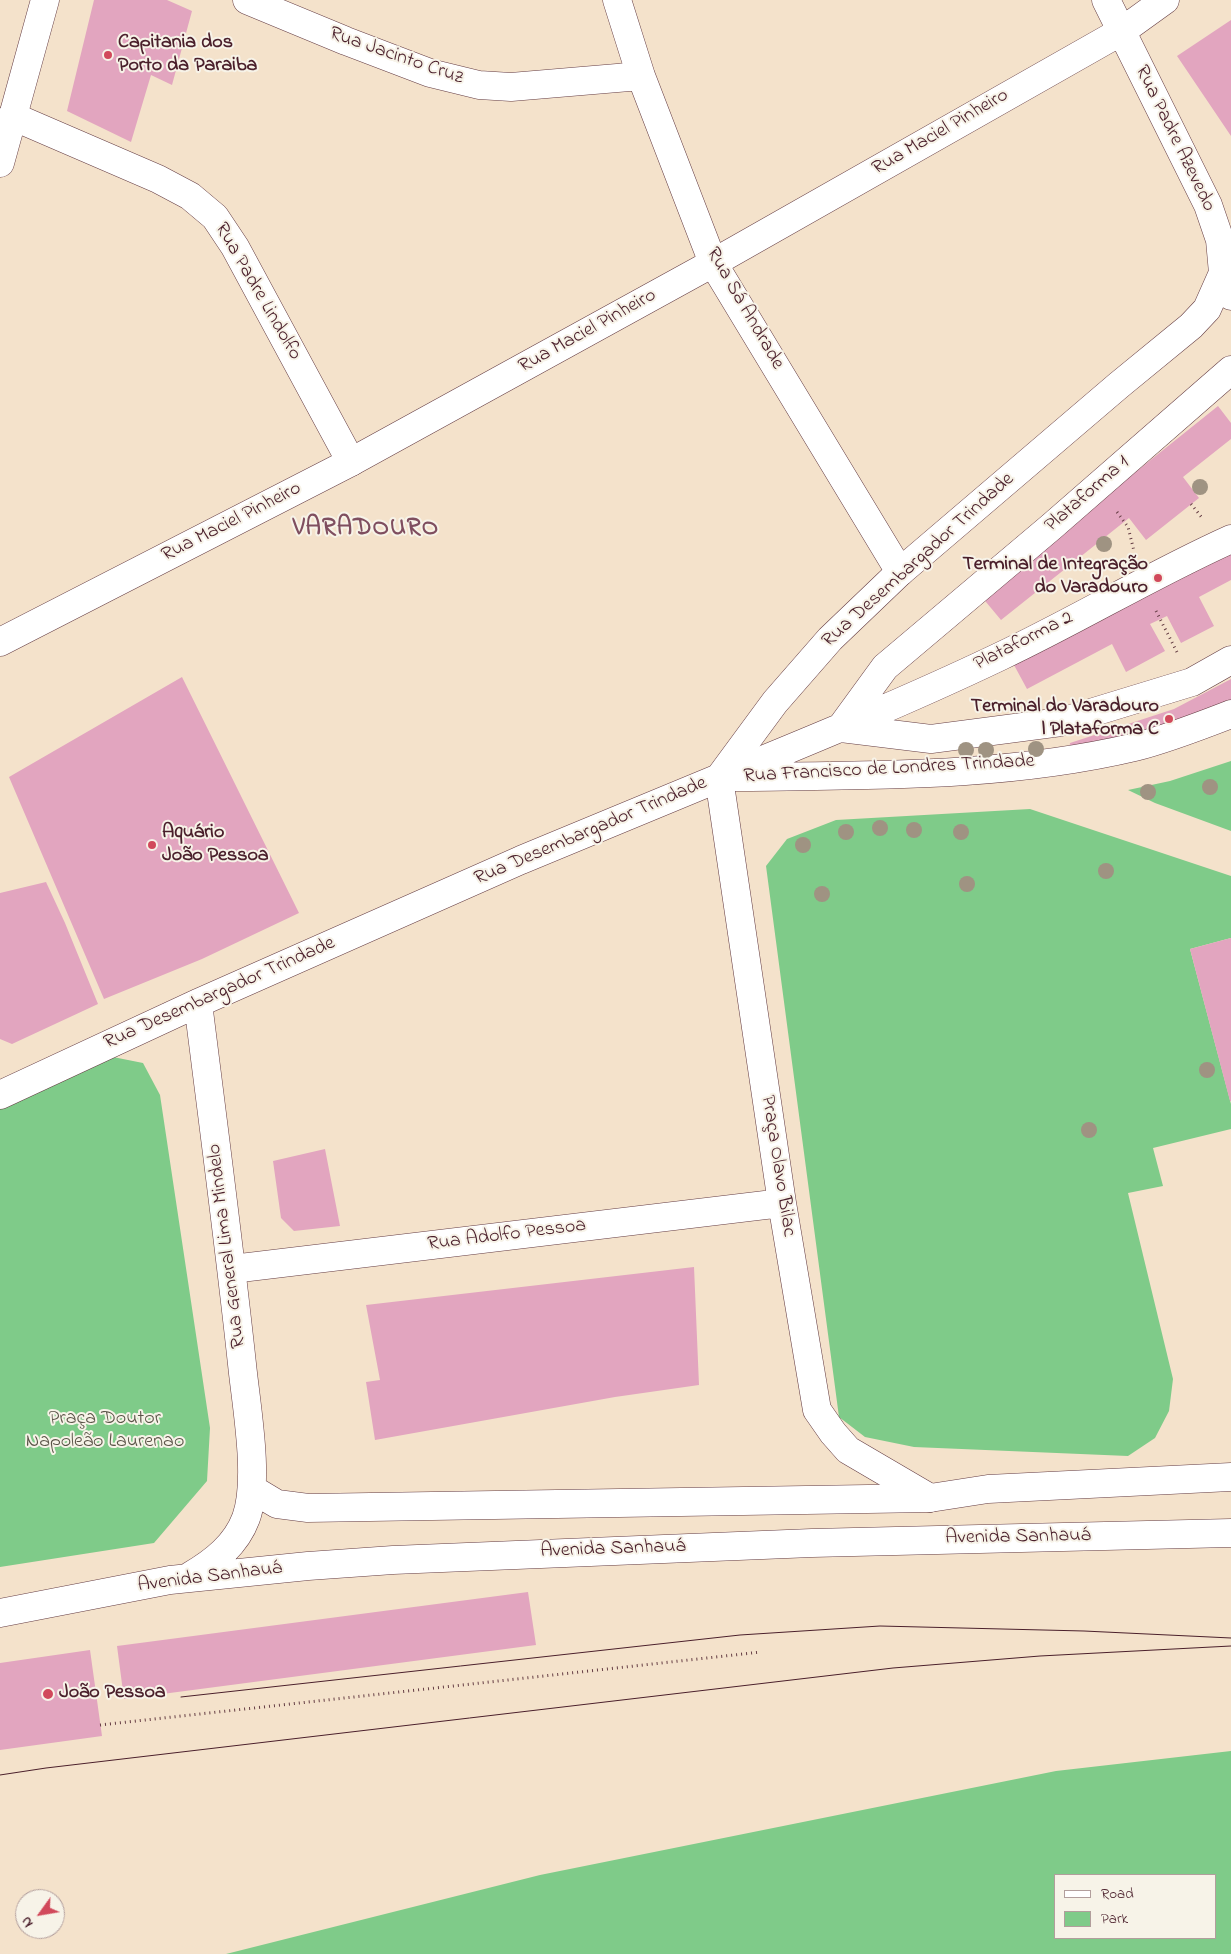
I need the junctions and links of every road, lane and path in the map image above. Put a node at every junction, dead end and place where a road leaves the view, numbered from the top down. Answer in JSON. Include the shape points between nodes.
{"nodes":[{"id":1,"x":45,"y":0,"type":"edge"},
{"id":2,"x":247,"y":0,"type":"edge"},
{"id":3,"x":617,"y":0,"type":"edge"},
{"id":4,"x":1106,"y":0,"type":"edge"},
{"id":5,"x":1165,"y":0,"type":"edge"},
{"id":6,"x":1122,"y":31,"type":"junction"},
{"id":7,"x":641,"y":76,"type":"junction"},
{"id":8,"x":12,"y":116,"type":"junction"},
{"id":9,"x":0,"y":163,"type":"edge"},
{"id":10,"x":714,"y":263,"type":"junction"},
{"id":11,"x":1228,"y":279,"type":"edge"},
{"id":12,"x":1231,"y":370,"type":"edge"},
{"id":13,"x":351,"y":462,"type":"junction"},
{"id":14,"x":1231,"y":539,"type":"edge"},
{"id":15,"x":900,"y":572,"type":"junction"},
{"id":16,"x":0,"y":642,"type":"edge"},
{"id":17,"x":1231,"y":660,"type":"edge"},
{"id":18,"x":1231,"y":714,"type":"edge"},
{"id":19,"x":841,"y":728,"type":"junction"},
{"id":20,"x":719,"y":778,"type":"junction"},
{"id":21,"x":198,"y":1003,"type":"junction"},
{"id":22,"x":0,"y":1095,"type":"edge"},
{"id":23,"x":782,"y":1203,"type":"junction"},
{"id":24,"x":232,"y":1269,"type":"junction"},
{"id":25,"x":1231,"y":1478,"type":"edge"},
{"id":26,"x":252,"y":1489,"type":"junction"},
{"id":27,"x":930,"y":1498,"type":"junction"},
{"id":28,"x":1231,"y":1533,"type":"edge"},
{"id":29,"x":186,"y":1578,"type":"junction"},
{"id":30,"x":0,"y":1613,"type":"edge"},
{"id":31,"x":761,"y":1652,"type":"dead end"},
{"id":32,"x":100,"y":1726,"type":"dead end"}],
"edges":[{"from":1,"to":8,"type":"main road"},
{"from":2,"to":7,"type":"main road","name":"Rua Jacinto Cruz","via":[[430,73],[479,85],[510,88]]},
{"from":3,"to":7,"type":"main road","name":"Rua Sá Andrade"},
{"from":4,"to":6,"type":"main road","name":"Rua Padre Azevedo"},
{"from":5,"to":6,"type":"main road","name":"Rua Maciel Pinheiro"},
{"from":6,"to":10,"type":"main road","name":"Rua Maciel Pinheiro"},
{"from":6,"to":11,"type":"main road","name":"Rua Padre Azevedo","via":[[1208,204]]},
{"from":7,"to":10,"type":"main road","name":"Rua Sá Andrade"},
{"from":8,"to":9,"type":"main road"},
{"from":8,"to":13,"type":"main road","name":"Rua Padre Lindolfo","via":[[158,179],[190,196],[215,217],[235,247]]},
{"from":10,"to":13,"type":"main road","name":"Rua Maciel Pinheiro"},
{"from":10,"to":15,"type":"main road","name":"Rua Sá Andrade"},
{"from":11,"to":15,"type":"main road","name":"Rua Desembargador Trindade","via":[[1191,326]]},
{"from":12,"to":19,"type":"main road","name":"Plataforma 1","via":[[886,666]]},
{"from":13,"to":16,"type":"main road","name":"Rua Maciel Pinheiro"},
{"from":14,"to":19,"type":"main road","name":"Plataforma 2","via":[[1002,655]]},
{"from":15,"to":20,"type":"main road","name":"Rua Desembargador Trindade","via":[[830,639],[775,702]]},
{"from":17,"to":19,"type":"main road","via":[[1192,682],[1061,722],[931,739]]},
{"from":18,"to":20,"type":"main road","name":"Rua Francisco de Londres Trindade","via":[[1136,747],[1028,766],[897,774]]},
{"from":19,"to":20,"type":"main road"},
{"from":20,"to":21,"type":"main road","name":"Rua Desembargador Trindade","via":[[521,860]]},
{"from":20,"to":23,"type":"main road","name":"Praça Olavo Bilac"},
{"from":21,"to":22,"type":"main road","name":"Rua Desembargador Trindade"},
{"from":21,"to":24,"type":"main road","name":"Rua General Lima Mindelo"},
{"from":23,"to":24,"type":"main road","name":"Rua Adolfo Pessoa"},
{"from":23,"to":27,"type":"main road","name":"Praça Olavo Bilac","via":[[817,1410],[848,1450]]},
{"from":24,"to":26,"type":"main road","name":"Rua General Lima Mindelo","via":[[250,1436]]},
{"from":25,"to":27,"type":"main road","via":[[988,1489]]},
{"from":26,"to":27,"type":"main road","via":[[277,1504],[308,1508]]},
{"from":26,"to":29,"type":"main road","name":"Rua General Lima Mindelo","via":[[246,1518],[232,1543],[212,1564]]},
{"from":28,"to":29,"type":"main road","name":"Avenida Sanhauá","via":[[812,1543],[472,1556],[308,1566]]},
{"from":29,"to":30,"type":"main road","name":"Avenida Sanhauá"},
{"from":31,"to":32,"type":"path"}]}
